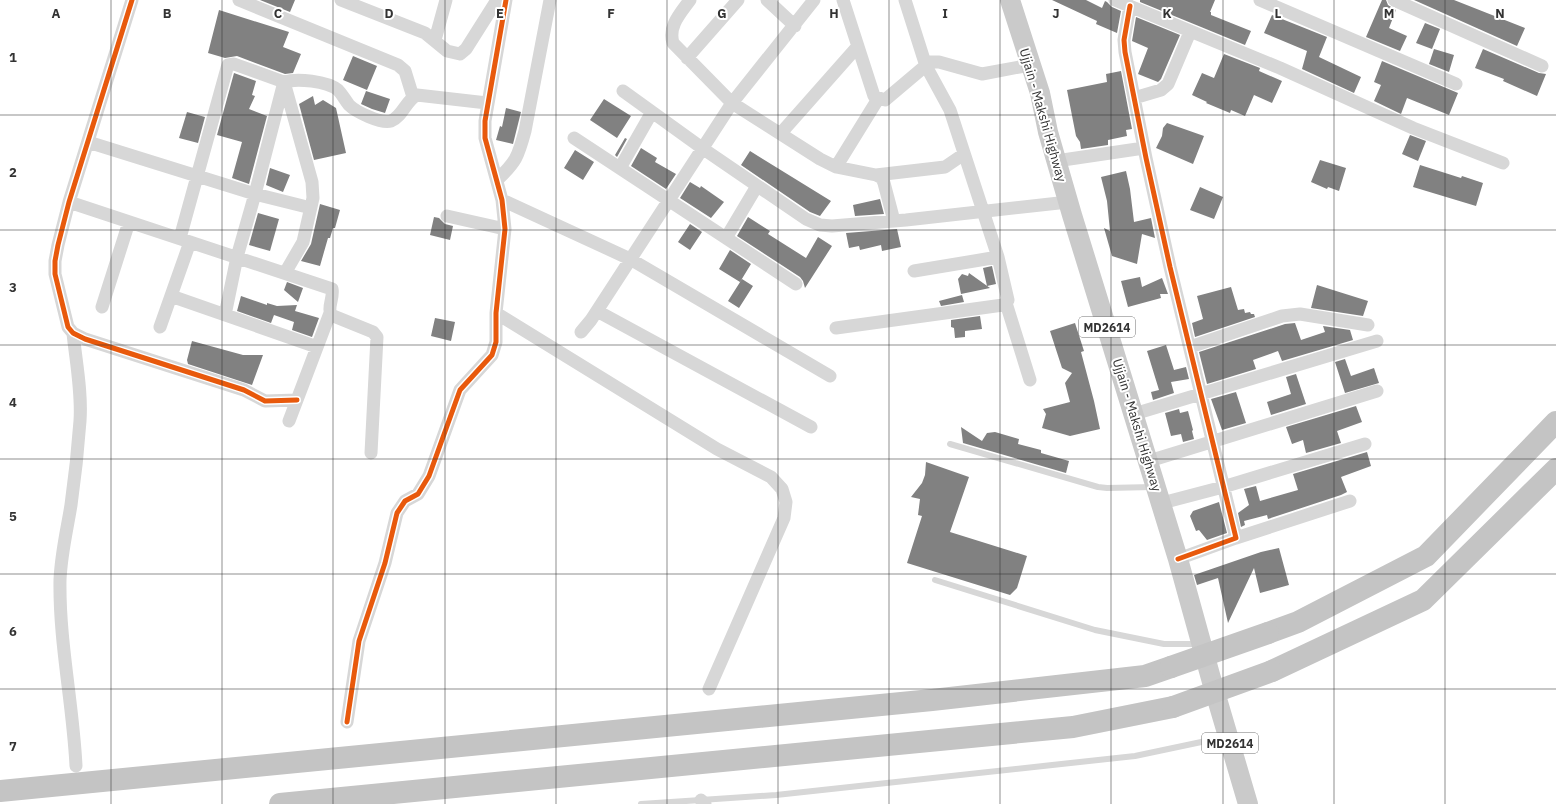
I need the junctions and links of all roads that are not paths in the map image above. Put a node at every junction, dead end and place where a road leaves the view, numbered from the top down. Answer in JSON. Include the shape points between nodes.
{"nodes":[{"id":1,"x":132,"y":0,"type":"edge"},
{"id":2,"x":239,"y":0,"type":"edge"},
{"id":3,"x":341,"y":0,"type":"edge"},
{"id":4,"x":446,"y":0,"type":"edge"},
{"id":5,"x":497,"y":0,"type":"edge"},
{"id":6,"x":506,"y":0,"type":"edge"},
{"id":7,"x":550,"y":0,"type":"edge"},
{"id":8,"x":690,"y":0,"type":"edge"},
{"id":9,"x":738,"y":0,"type":"edge"},
{"id":10,"x":767,"y":0,"type":"edge"},
{"id":11,"x":814,"y":0,"type":"edge"},
{"id":12,"x":843,"y":0,"type":"edge"},
{"id":13,"x":905,"y":0,"type":"edge"},
{"id":14,"x":1010,"y":0,"type":"edge"},
{"id":15,"x":1115,"y":0,"type":"edge"},
{"id":16,"x":1260,"y":0,"type":"edge"},
{"id":17,"x":1394,"y":0,"type":"edge"},
{"id":18,"x":1130,"y":6,"type":"junction"},
{"id":19,"x":795,"y":26,"type":"junction"},
{"id":20,"x":1190,"y":32,"type":"junction"},
{"id":21,"x":435,"y":40,"type":"junction"},
{"id":22,"x":858,"y":46,"type":"junction"},
{"id":23,"x":687,"y":58,"type":"junction"},
{"id":24,"x":1030,"y":65,"type":"junction"},
{"id":25,"x":926,"y":66,"type":"junction"},
{"id":26,"x":1542,"y":66,"type":"dead end"},
{"id":27,"x":284,"y":82,"type":"junction"},
{"id":28,"x":1456,"y":84,"type":"dead end"},
{"id":29,"x":623,"y":91,"type":"dead end"},
{"id":30,"x":413,"y":97,"type":"junction"},
{"id":31,"x":1134,"y":98,"type":"junction"},
{"id":32,"x":878,"y":99,"type":"junction"},
{"id":33,"x":487,"y":103,"type":"junction"},
{"id":34,"x":732,"y":103,"type":"junction"},
{"id":35,"x":652,"y":112,"type":"junction"},
{"id":36,"x":781,"y":133,"type":"junction"},
{"id":37,"x":574,"y":138,"type":"dead end"},
{"id":38,"x":88,"y":142,"type":"junction"},
{"id":39,"x":702,"y":148,"type":"junction"},
{"id":40,"x":1144,"y":148,"type":"junction"},
{"id":41,"x":964,"y":154,"type":"junction"},
{"id":42,"x":1056,"y":161,"type":"junction"},
{"id":43,"x":1503,"y":163,"type":"dead end"},
{"id":44,"x":836,"y":167,"type":"junction"},
{"id":45,"x":620,"y":168,"type":"junction"},
{"id":46,"x":876,"y":175,"type":"junction"},
{"id":47,"x":198,"y":176,"type":"junction"},
{"id":48,"x":496,"y":180,"type":"junction"},
{"id":49,"x":757,"y":186,"type":"junction"},
{"id":50,"x":255,"y":194,"type":"junction"},
{"id":51,"x":502,"y":200,"type":"junction"},
{"id":52,"x":668,"y":200,"type":"junction"},
{"id":53,"x":69,"y":202,"type":"junction"},
{"id":54,"x":1068,"y":202,"type":"junction"},
{"id":55,"x":302,"y":206,"type":"dead end"},
{"id":56,"x":982,"y":211,"type":"junction"},
{"id":57,"x":448,"y":216,"type":"dead end"},
{"id":58,"x":894,"y":221,"type":"junction"},
{"id":59,"x":129,"y":222,"type":"junction"},
{"id":60,"x":505,"y":229,"type":"junction"},
{"id":61,"x":726,"y":238,"type":"junction"},
{"id":62,"x":185,"y":240,"type":"junction"},
{"id":63,"x":237,"y":257,"type":"junction"},
{"id":64,"x":998,"y":257,"type":"junction"},
{"id":65,"x":630,"y":259,"type":"junction"},
{"id":66,"x":914,"y":271,"type":"dead end"},
{"id":67,"x":285,"y":273,"type":"junction"},
{"id":68,"x":796,"y":284,"type":"dead end"},
{"id":69,"x":171,"y":296,"type":"junction"},
{"id":70,"x":1006,"y":303,"type":"junction"},
{"id":71,"x":102,"y":307,"type":"dead end"},
{"id":72,"x":597,"y":311,"type":"junction"},
{"id":73,"x":330,"y":313,"type":"junction"},
{"id":74,"x":496,"y":313,"type":"junction"},
{"id":75,"x":225,"y":315,"type":"junction"},
{"id":76,"x":1368,"y":325,"type":"dead end"},
{"id":77,"x":160,"y":327,"type":"dead end"},
{"id":78,"x":836,"y":328,"type":"dead end"},
{"id":79,"x":581,"y":332,"type":"dead end"},
{"id":80,"x":73,"y":333,"type":"junction"},
{"id":81,"x":1377,"y":341,"type":"dead end"},
{"id":82,"x":318,"y":347,"type":"junction"},
{"id":83,"x":1190,"y":347,"type":"junction"},
{"id":84,"x":830,"y":376,"type":"dead end"},
{"id":85,"x":1030,"y":380,"type":"dead end"},
{"id":86,"x":1377,"y":391,"type":"dead end"},
{"id":87,"x":1201,"y":395,"type":"junction"},
{"id":88,"x":297,"y":400,"type":"junction"},
{"id":89,"x":1134,"y":414,"type":"junction"},
{"id":90,"x":289,"y":421,"type":"dead end"},
{"id":91,"x":1556,"y":422,"type":"edge"},
{"id":92,"x":811,"y":426,"type":"dead end"},
{"id":93,"x":1213,"y":440,"type":"junction"},
{"id":94,"x":950,"y":444,"type":"dead end"},
{"id":95,"x":1364,"y":444,"type":"dead end"},
{"id":96,"x":371,"y":453,"type":"dead end"},
{"id":97,"x":1149,"y":461,"type":"junction"},
{"id":98,"x":1556,"y":469,"type":"edge"},
{"id":99,"x":1223,"y":487,"type":"junction"},
{"id":100,"x":1159,"y":495,"type":"junction"},
{"id":101,"x":1350,"y":501,"type":"dead end"},
{"id":102,"x":1236,"y":538,"type":"junction"},
{"id":103,"x":1178,"y":559,"type":"junction"},
{"id":104,"x":935,"y":580,"type":"dead end"},
{"id":105,"x":1202,"y":644,"type":"junction"},
{"id":106,"x":709,"y":689,"type":"dead end"},
{"id":107,"x":347,"y":722,"type":"dead end"},
{"id":108,"x":1228,"y":737,"type":"junction"},
{"id":109,"x":76,"y":766,"type":"dead end"},
{"id":110,"x":0,"y":791,"type":"edge"},
{"id":111,"x":703,"y":802,"type":"edge"},
{"id":112,"x":312,"y":803,"type":"edge"},
{"id":113,"x":280,"y":804,"type":"edge"},
{"id":114,"x":641,"y":804,"type":"edge"},
{"id":115,"x":1248,"y":804,"type":"edge"}],
"edges":[{"from":1,"to":38,"type":"street"},
{"from":2,"to":30,"type":"street","via":[[398,65],[405,71]]},
{"from":3,"to":21,"type":"street","via":[[425,33]]},
{"from":4,"to":21,"type":"street"},
{"from":5,"to":21,"type":"street","via":[[466,49],[460,54],[447,51]]},
{"from":6,"to":33,"type":"street"},
{"from":7,"to":48,"type":"street","via":[[520,148],[516,160]]},
{"from":8,"to":23,"type":"street","via":[[671,31],[673,43]]},
{"from":9,"to":23,"type":"street"},
{"from":10,"to":19,"type":"street"},
{"from":11,"to":19,"type":"street"},
{"from":12,"to":22,"type":"street"},
{"from":13,"to":25,"type":"street"},
{"from":14,"to":24,"type":"main road","name":"Ujjain - Makshi Highway","number":"MD2614"},
{"from":15,"to":18,"type":"street"},
{"from":16,"to":28,"type":"street"},
{"from":17,"to":26,"type":"street"},
{"from":18,"to":20,"type":"street"},
{"from":18,"to":31,"type":"street","via":[[1124,40]]},
{"from":19,"to":34,"type":"street"},
{"from":20,"to":31,"type":"street","via":[[1168,84],[1161,90]]},
{"from":20,"to":43,"type":"street","via":[[1280,68],[1413,128]]},
{"from":22,"to":32,"type":"street","via":[[874,96]]},
{"from":22,"to":36,"type":"street"},
{"from":23,"to":34,"type":"street"},
{"from":24,"to":25,"type":"street","via":[[982,74],[939,62],[930,62]]},
{"from":24,"to":42,"type":"main road","name":"Ujjain - Makshi Highway","number":"MD2614","via":[[1040,93]]},
{"from":25,"to":32,"type":"street","via":[[885,100]]},
{"from":25,"to":41,"type":"street","via":[[950,110]]},
{"from":27,"to":30,"type":"street","via":[[301,80],[328,85],[337,90],[350,106],[383,121],[396,118]]},
{"from":27,"to":47,"type":"street","via":[[234,64],[228,65]]},
{"from":27,"to":50,"type":"street"},
{"from":27,"to":67,"type":"street","via":[[312,182],[313,198],[303,242]]},
{"from":29,"to":35,"type":"street"},
{"from":30,"to":33,"type":"street","via":[[423,95]]},
{"from":31,"to":40,"type":"street"},
{"from":32,"to":44,"type":"street"},
{"from":33,"to":48,"type":"street","via":[[485,138]]},
{"from":34,"to":36,"type":"street"},
{"from":34,"to":39,"type":"street"},
{"from":35,"to":39,"type":"street"},
{"from":35,"to":45,"type":"street"},
{"from":36,"to":44,"type":"street"},
{"from":37,"to":45,"type":"street"},
{"from":38,"to":47,"type":"street"},
{"from":38,"to":53,"type":"street"},
{"from":39,"to":49,"type":"street"},
{"from":39,"to":52,"type":"street"},
{"from":40,"to":42,"type":"street"},
{"from":40,"to":83,"type":"street"},
{"from":41,"to":46,"type":"street","via":[[945,167]]},
{"from":41,"to":56,"type":"street"},
{"from":42,"to":54,"type":"main road","name":"Ujjain - Makshi Highway","number":"MD2614"},
{"from":44,"to":46,"type":"street"},
{"from":45,"to":52,"type":"street"},
{"from":46,"to":58,"type":"street","via":[[882,178],[884,183]]},
{"from":47,"to":50,"type":"street"},
{"from":47,"to":62,"type":"street"},
{"from":48,"to":51,"type":"street"},
{"from":49,"to":58,"type":"street","via":[[806,220],[820,225]]},
{"from":49,"to":61,"type":"street"},
{"from":50,"to":55,"type":"street"},
{"from":50,"to":63,"type":"street"},
{"from":51,"to":60,"type":"street"},
{"from":51,"to":65,"type":"street"},
{"from":52,"to":61,"type":"street"},
{"from":52,"to":65,"type":"street"},
{"from":53,"to":59,"type":"street"},
{"from":53,"to":80,"type":"street","via":[[57,250],[55,274],[68,328]]},
{"from":54,"to":56,"type":"street"},
{"from":54,"to":89,"type":"main road","name":"Ujjain - Makshi Highway","number":"MD2614"},
{"from":56,"to":58,"type":"street"},
{"from":56,"to":64,"type":"street"},
{"from":57,"to":60,"type":"street"},
{"from":59,"to":62,"type":"street"},
{"from":59,"to":71,"type":"street"},
{"from":60,"to":74,"type":"street"},
{"from":61,"to":68,"type":"street"},
{"from":62,"to":63,"type":"street"},
{"from":62,"to":69,"type":"street"},
{"from":63,"to":67,"type":"street"},
{"from":63,"to":75,"type":"street"},
{"from":64,"to":66,"type":"street"},
{"from":64,"to":70,"type":"street","via":[[1008,296]]},
{"from":65,"to":72,"type":"street"},
{"from":65,"to":84,"type":"street"},
{"from":67,"to":73,"type":"street","via":[[332,289]]},
{"from":69,"to":75,"type":"street"},
{"from":69,"to":77,"type":"street"},
{"from":70,"to":78,"type":"street"},
{"from":70,"to":85,"type":"street"},
{"from":72,"to":79,"type":"street"},
{"from":72,"to":92,"type":"street"},
{"from":73,"to":82,"type":"street"},
{"from":73,"to":96,"type":"street","via":[[373,332],[376,337]]},
{"from":74,"to":106,"type":"street","via":[[717,449],[771,477],[782,489],[786,502],[784,518]]},
{"from":74,"to":107,"type":"street","via":[[496,342],[492,355],[460,390],[429,476],[418,494],[405,501],[397,513],[385,563],[359,642]]},
{"from":75,"to":82,"type":"street"},
{"from":76,"to":83,"type":"street","via":[[1300,314],[1282,316]]},
{"from":80,"to":88,"type":"street","via":[[85,340],[244,390],[266,401]]},
{"from":80,"to":109,"type":"street","via":[[78,368],[80,419],[71,505],[61,557],[60,603]]},
{"from":81,"to":87,"type":"street"},
{"from":82,"to":88,"type":"street"},
{"from":83,"to":87,"type":"street"},
{"from":86,"to":93,"type":"street"},
{"from":87,"to":89,"type":"street"},
{"from":87,"to":93,"type":"street"},
{"from":88,"to":90,"type":"street"},
{"from":89,"to":97,"type":"main road","name":"Ujjain - Makshi Highway","number":"MD2614"},
{"from":91,"to":110,"type":"highway","bridge":true,"via":[[1426,556],[1298,622],[1145,676],[932,700]]},
{"from":93,"to":97,"type":"street"},
{"from":93,"to":99,"type":"street"},
{"from":94,"to":100,"type":"lane","via":[[1098,487],[1134,487]]},
{"from":95,"to":99,"type":"street"},
{"from":97,"to":100,"type":"main road","name":"Ujjain - Makshi Highway","number":"MD2614"},
{"from":98,"to":112,"type":"highway","bridge":true,"via":[[1423,600],[1272,672],[1173,707],[1073,727]]},
{"from":99,"to":100,"type":"street"},
{"from":99,"to":102,"type":"street"},
{"from":100,"to":103,"type":"main road","name":"Ujjain - Makshi Highway","number":"MD2614"},
{"from":101,"to":102,"type":"street"},
{"from":102,"to":103,"type":"street"},
{"from":103,"to":105,"type":"main road","name":"Ujjain - Makshi Highway","number":"MD2614"},
{"from":104,"to":105,"type":"lane","via":[[1095,630],[1164,644]]},
{"from":105,"to":108,"type":"main road","name":"Ujjain - Makshi Highway","number":"MD2614"},
{"from":108,"to":111,"type":"lane","via":[[1135,756]]},
{"from":108,"to":115,"type":"main road","name":"Ujjain - Makshi Highway","number":"MD2614"},
{"from":111,"to":114,"type":"lane"},
{"from":112,"to":113,"type":"highway"}]}
